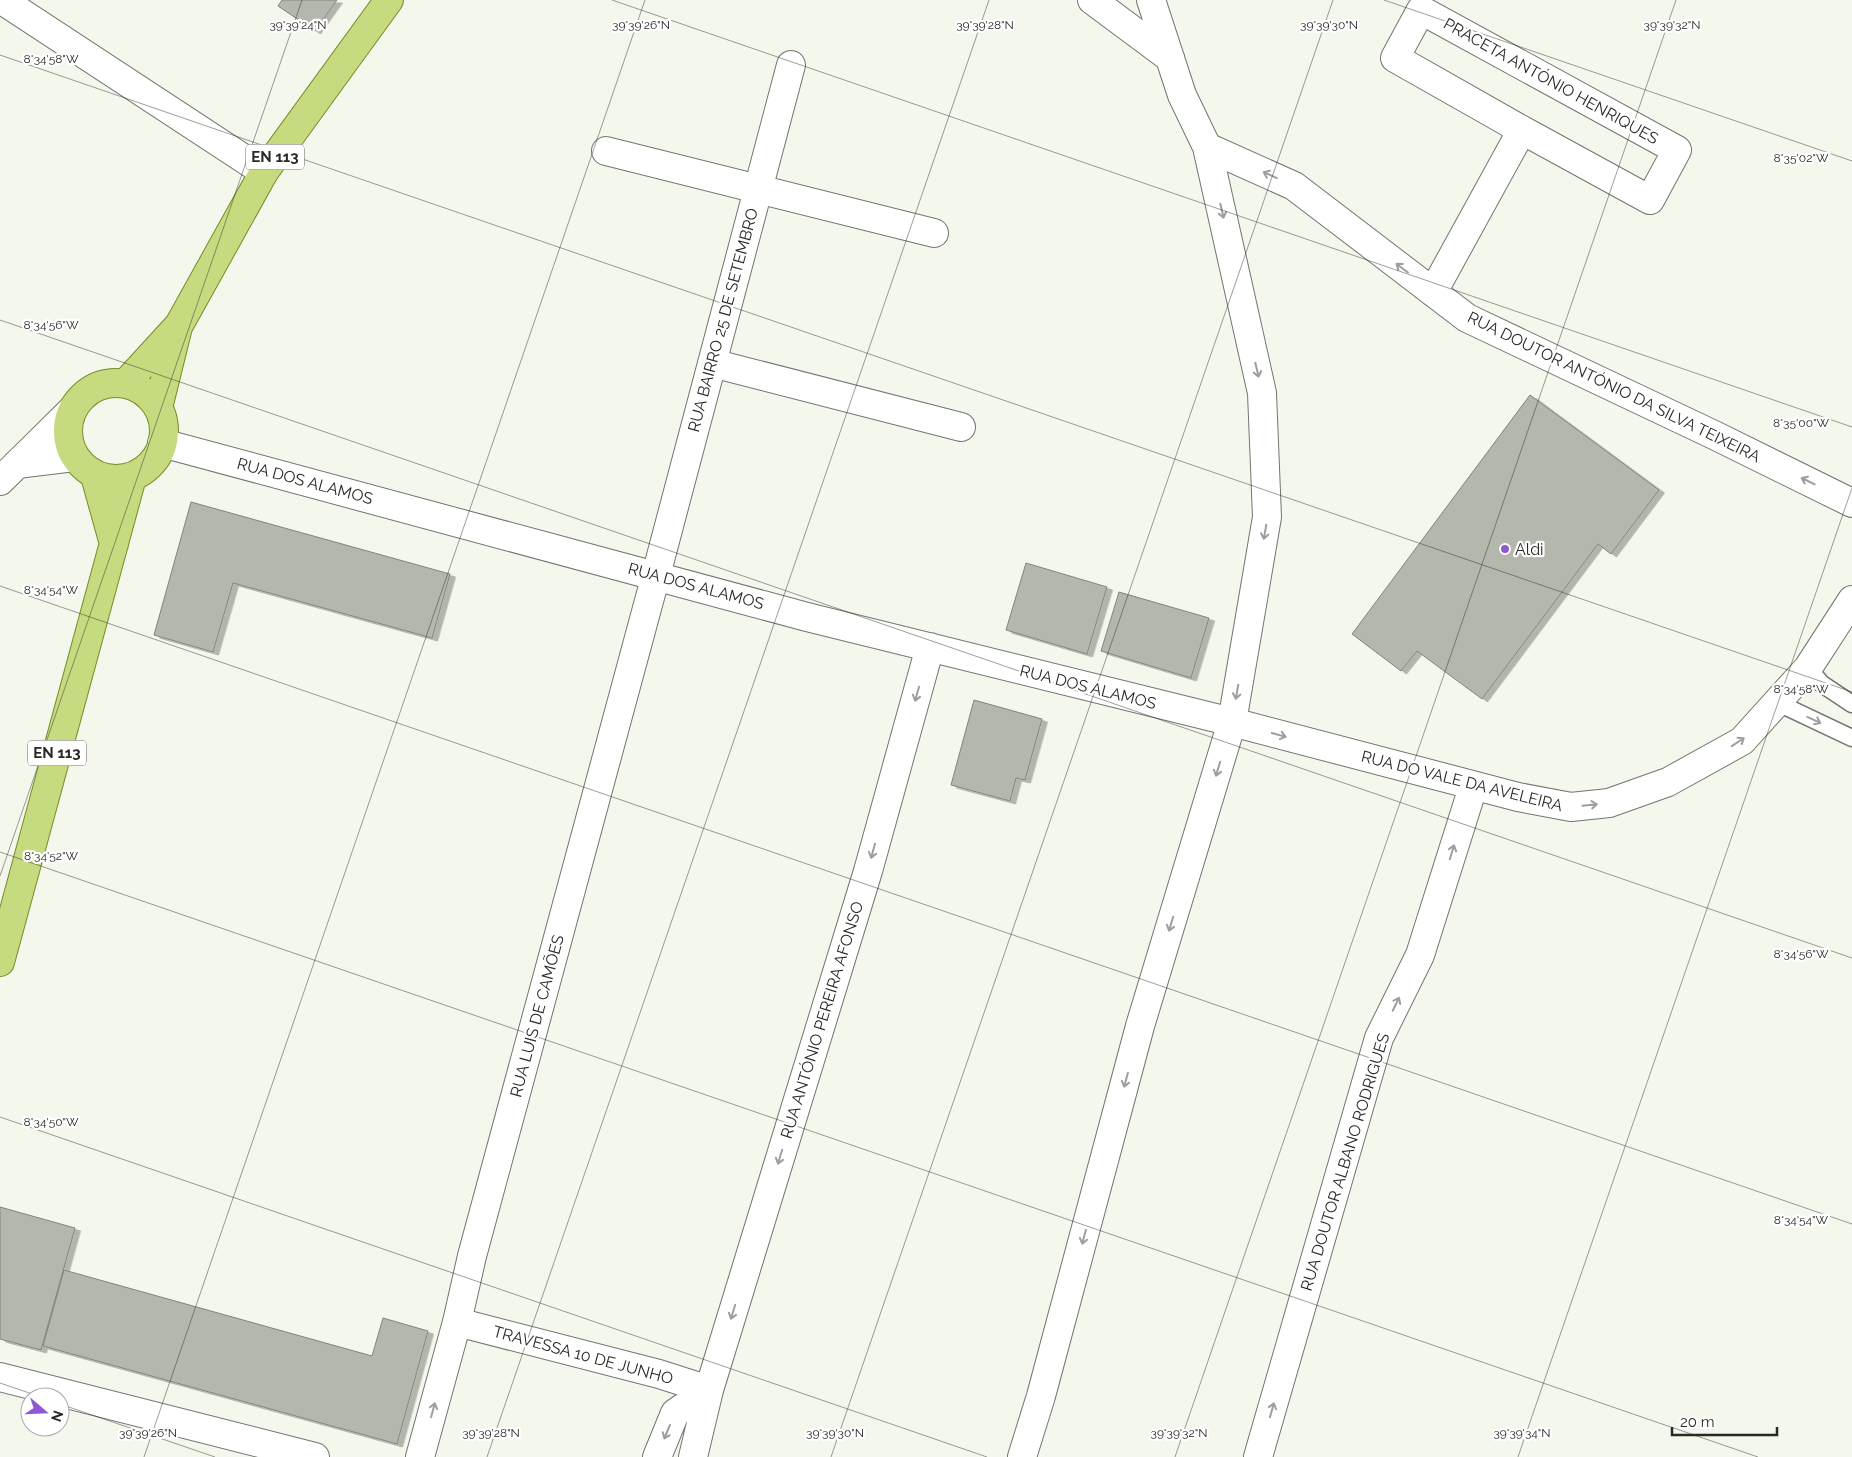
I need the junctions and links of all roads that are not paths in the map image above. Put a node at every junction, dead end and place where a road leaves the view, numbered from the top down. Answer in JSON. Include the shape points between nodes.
{"nodes":[{"id":1,"x":2,"y":0,"type":"edge"},
{"id":2,"x":389,"y":0,"type":"edge"},
{"id":3,"x":1092,"y":0,"type":"edge"},
{"id":4,"x":1151,"y":0,"type":"edge"},
{"id":5,"x":1170,"y":58,"type":"junction"},
{"id":6,"x":791,"y":65,"type":"dead end"},
{"id":7,"x":1522,"y":130,"type":"junction"},
{"id":8,"x":1207,"y":147,"type":"junction"},
{"id":9,"x":606,"y":151,"type":"dead end"},
{"id":10,"x":264,"y":172,"type":"junction"},
{"id":11,"x":758,"y":188,"type":"junction"},
{"id":12,"x":934,"y":233,"type":"dead end"},
{"id":13,"x":1434,"y":292,"type":"junction"},
{"id":14,"x":179,"y":325,"type":"junction"},
{"id":15,"x":712,"y":363,"type":"junction"},
{"id":16,"x":125,"y":384,"type":"junction"},
{"id":17,"x":158,"y":408,"type":"junction"},
{"id":18,"x":73,"y":409,"type":"junction"},
{"id":19,"x":960,"y":426,"type":"dead end"},
{"id":20,"x":162,"y":443,"type":"junction"},
{"id":21,"x":74,"y":457,"type":"junction"},
{"id":22,"x":8,"y":473,"type":"edge"},
{"id":23,"x":95,"y":476,"type":"junction"},
{"id":24,"x":132,"y":477,"type":"junction"},
{"id":25,"x":1852,"y":503,"type":"edge"},
{"id":26,"x":114,"y":544,"type":"junction"},
{"id":27,"x":656,"y":575,"type":"junction"},
{"id":28,"x":1852,"y":600,"type":"edge"},
{"id":29,"x":930,"y":647,"type":"junction"},
{"id":30,"x":1808,"y":668,"type":"junction"},
{"id":31,"x":1776,"y":702,"type":"junction"},
{"id":32,"x":1852,"y":704,"type":"edge"},
{"id":33,"x":1232,"y":722,"type":"junction"},
{"id":34,"x":1852,"y":738,"type":"edge"},
{"id":35,"x":1473,"y":787,"type":"junction"},
{"id":36,"x":0,"y":962,"type":"edge"},
{"id":37,"x":457,"y":1322,"type":"junction"},
{"id":38,"x":0,"y":1377,"type":"edge"},
{"id":39,"x":709,"y":1390,"type":"junction"},
{"id":40,"x":315,"y":1457,"type":"edge"},
{"id":41,"x":420,"y":1457,"type":"edge"},
{"id":42,"x":657,"y":1457,"type":"edge"},
{"id":43,"x":693,"y":1457,"type":"edge"},
{"id":44,"x":1022,"y":1457,"type":"edge"},
{"id":45,"x":1258,"y":1457,"type":"edge"}],
"edges":[{"from":1,"to":10,"type":"street"},
{"from":2,"to":10,"type":"main road","number":"EN 113"},
{"from":3,"to":5,"type":"street"},
{"from":4,"to":5,"type":"street"},
{"from":5,"to":8,"type":"street","via":[[1182,96]]},
{"from":6,"to":11,"type":"street","name":"RUA BAIRRO 25 DE SETEMBRO"},
{"from":7,"to":7,"type":"street","name":"PRACETA ANTÓNIO HENRIQUES","via":[[1650,200],[1677,150],[1421,10],[1395,58]]},
{"from":7,"to":13,"type":"street"},
{"from":13,"to":8,"type":"street","name":"RUA DOUTOR ANTÓNIO DA SILVA TEIXEIRA","one_way":true,"via":[[1294,186]]},
{"from":8,"to":33,"type":"street","one_way":true,"via":[[1262,393],[1267,517]]},
{"from":9,"to":11,"type":"street"},
{"from":10,"to":14,"type":"main road","number":"EN 113"},
{"from":11,"to":12,"type":"street"},
{"from":11,"to":15,"type":"street","name":"RUA BAIRRO 25 DE SETEMBRO"},
{"from":25,"to":13,"type":"street","name":"RUA DOUTOR ANTÓNIO DA SILVA TEIXEIRA","one_way":true,"via":[[1467,318]]},
{"from":14,"to":16,"type":"main road","number":"EN 113"},
{"from":14,"to":17,"type":"main road","number":"EN 113"},
{"from":15,"to":19,"type":"street"},
{"from":15,"to":27,"type":"street","name":"RUA BAIRRO 25 DE SETEMBRO"},
{"from":16,"to":17,"type":"main road","number":"EN 113","via":[[139,388]]},
{"from":16,"to":18,"type":"main road","via":[[110,383],[95,388],[82,396]]},
{"from":17,"to":20,"type":"main road","number":"EN 113","via":[[163,419]]},
{"from":18,"to":21,"type":"main road","via":[[67,424],[68,441]]},
{"from":18,"to":22,"type":"street"},
{"from":20,"to":24,"type":"main road","number":"EN 113","via":[[146,470]]},
{"from":20,"to":27,"type":"street","name":"RUA DOS ALAMOS"},
{"from":21,"to":22,"type":"street"},
{"from":21,"to":23,"type":"main road"},
{"from":23,"to":24,"type":"main road","via":[[119,480]]},
{"from":23,"to":26,"type":"main road"},
{"from":24,"to":26,"type":"main road","number":"EN 113"},
{"from":26,"to":36,"type":"main road","number":"EN 113"},
{"from":27,"to":29,"type":"street","name":"RUA DOS ALAMOS"},
{"from":27,"to":37,"type":"street","name":"RUA LUIS DE CAMÕES","via":[[474,1247]]},
{"from":28,"to":30,"type":"street","name":"RUA DO VALE DA AVELEIRA"},
{"from":29,"to":33,"type":"street","name":"RUA DOS ALAMOS"},
{"from":29,"to":39,"type":"street","name":"RUA ANTÓNIO PEREIRA AFONSO","one_way":true,"via":[[868,871]]},
{"from":30,"to":31,"type":"street","name":"RUA DO VALE DA AVELEIRA"},
{"from":30,"to":32,"type":"lane","via":[[1822,684]]},
{"from":31,"to":34,"type":"lane","one_way":true},
{"from":35,"to":31,"type":"street","name":"RUA DO VALE DA AVELEIRA","one_way":true,"via":[[1571,807],[1609,803],[1668,782],[1742,741]]},
{"from":33,"to":35,"type":"street","name":"RUA DO VALE DA AVELEIRA","one_way":true},
{"from":33,"to":44,"type":"street","one_way":true,"via":[[1140,1026]]},
{"from":45,"to":35,"type":"street","name":"RUA DOUTOR ALBANO RODRIGUES","one_way":true,"via":[[1379,1038],[1420,955]]},
{"from":37,"to":39,"type":"street","name":"TRAVESSA 10 DE JUNHO"},
{"from":41,"to":37,"type":"street","name":"RUA LUIS DE CAMÕES","one_way":true},
{"from":38,"to":40,"type":"street"},
{"from":39,"to":42,"type":"street","one_way":true,"via":[[675,1413]]},
{"from":39,"to":43,"type":"street","name":"RUA ANTÓNIO PEREIRA AFONSO"}]}
